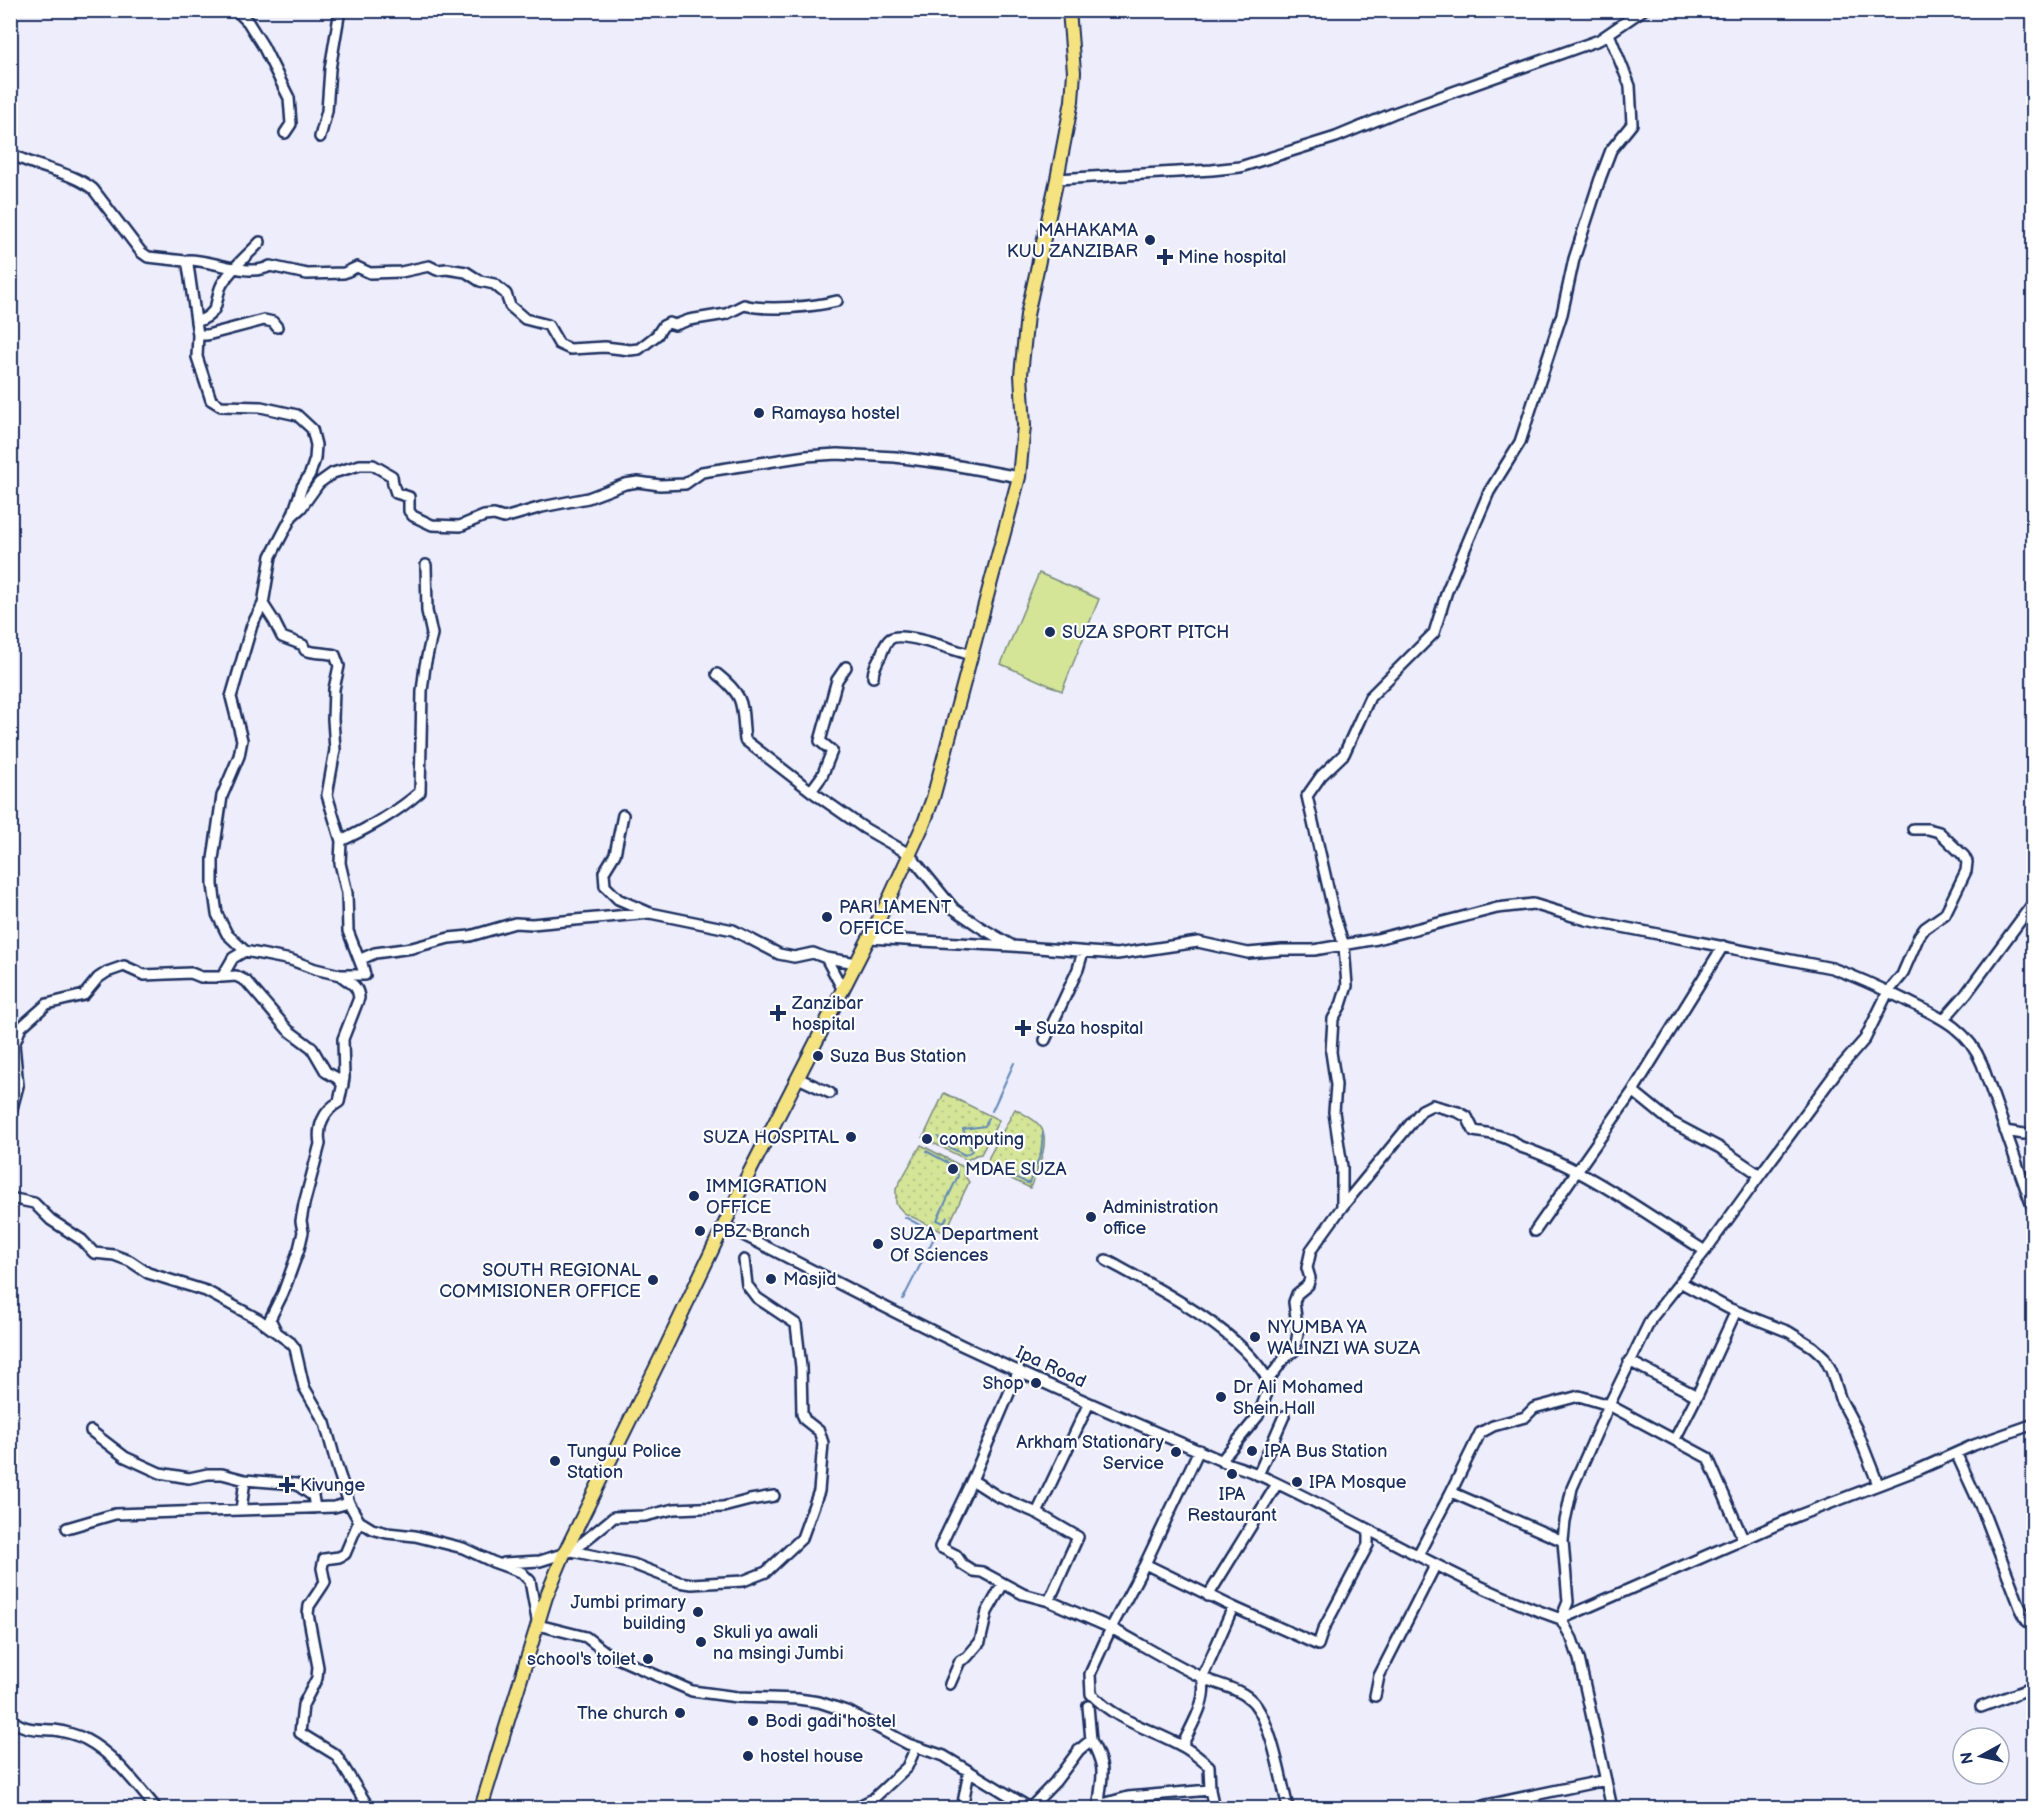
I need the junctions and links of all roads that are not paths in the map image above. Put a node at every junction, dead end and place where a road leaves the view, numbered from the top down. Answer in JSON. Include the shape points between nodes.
{"nodes":[{"id":1,"x":236,"y":10,"type":"edge"},
{"id":2,"x":340,"y":10,"type":"edge"},
{"id":3,"x":1069,"y":10,"type":"edge"},
{"id":4,"x":1643,"y":10,"type":"edge"},
{"id":5,"x":1609,"y":34,"type":"junction"},
{"id":6,"x":285,"y":133,"type":"dead end"},
{"id":7,"x":320,"y":138,"type":"dead end"},
{"id":8,"x":10,"y":153,"type":"edge"},
{"id":9,"x":1058,"y":179,"type":"junction"},
{"id":10,"x":260,"y":243,"type":"dead end"},
{"id":11,"x":189,"y":260,"type":"dead end"},
{"id":12,"x":235,"y":267,"type":"junction"},
{"id":13,"x":837,"y":301,"type":"dead end"},
{"id":14,"x":196,"y":322,"type":"junction"},
{"id":15,"x":277,"y":327,"type":"dead end"},
{"id":16,"x":198,"y":335,"type":"junction"},
{"id":17,"x":1019,"y":477,"type":"junction"},
{"id":18,"x":292,"y":516,"type":"junction"},
{"id":19,"x":426,"y":565,"type":"dead end"},
{"id":20,"x":263,"y":604,"type":"junction"},
{"id":21,"x":972,"y":655,"type":"junction"},
{"id":22,"x":846,"y":667,"type":"dead end"},
{"id":23,"x":717,"y":674,"type":"dead end"},
{"id":24,"x":873,"y":677,"type":"dead end"},
{"id":25,"x":811,"y":791,"type":"junction"},
{"id":26,"x":623,"y":815,"type":"dead end"},
{"id":27,"x":1913,"y":829,"type":"dead end"},
{"id":28,"x":341,"y":841,"type":"junction"},
{"id":29,"x":909,"y":854,"type":"junction"},
{"id":30,"x":2034,"y":902,"type":"edge"},
{"id":31,"x":650,"y":913,"type":"junction"},
{"id":32,"x":869,"y":938,"type":"junction"},
{"id":33,"x":1012,"y":946,"type":"junction"},
{"id":34,"x":1344,"y":946,"type":"junction"},
{"id":35,"x":1723,"y":946,"type":"junction"},
{"id":36,"x":245,"y":951,"type":"junction"},
{"id":37,"x":1083,"y":952,"type":"junction"},
{"id":38,"x":826,"y":957,"type":"junction"},
{"id":39,"x":856,"y":963,"type":"junction"},
{"id":40,"x":340,"y":975,"type":"junction"},
{"id":41,"x":365,"y":975,"type":"junction"},
{"id":42,"x":222,"y":976,"type":"junction"},
{"id":43,"x":843,"y":990,"type":"junction"},
{"id":44,"x":1888,"y":992,"type":"junction"},
{"id":45,"x":1944,"y":1019,"type":"junction"},
{"id":46,"x":1045,"y":1040,"type":"dead end"},
{"id":47,"x":798,"y":1078,"type":"junction"},
{"id":48,"x":343,"y":1085,"type":"junction"},
{"id":49,"x":1633,"y":1091,"type":"junction"},
{"id":50,"x":830,"y":1094,"type":"dead end"},
{"id":51,"x":10,"y":1116,"type":"edge"},
{"id":52,"x":2005,"y":1131,"type":"junction"},
{"id":53,"x":2034,"y":1132,"type":"edge"},
{"id":54,"x":1576,"y":1171,"type":"junction"},
{"id":55,"x":1760,"y":1175,"type":"junction"},
{"id":56,"x":10,"y":1198,"type":"edge"},
{"id":57,"x":1342,"y":1207,"type":"junction"},
{"id":58,"x":2034,"y":1212,"type":"edge"},
{"id":59,"x":724,"y":1226,"type":"junction"},
{"id":60,"x":1535,"y":1231,"type":"dead end"},
{"id":61,"x":1705,"y":1251,"type":"junction"},
{"id":62,"x":744,"y":1260,"type":"dead end"},
{"id":63,"x":1106,"y":1260,"type":"dead end"},
{"id":64,"x":1680,"y":1282,"type":"junction"},
{"id":65,"x":1736,"y":1311,"type":"junction"},
{"id":66,"x":281,"y":1338,"type":"junction"},
{"id":67,"x":1629,"y":1361,"type":"junction"},
{"id":68,"x":1018,"y":1370,"type":"junction"},
{"id":69,"x":1268,"y":1380,"type":"junction"},
{"id":70,"x":1697,"y":1396,"type":"junction"},
{"id":71,"x":1089,"y":1403,"type":"junction"},
{"id":72,"x":1609,"y":1405,"type":"junction"},
{"id":73,"x":1284,"y":1416,"type":"dead end"},
{"id":74,"x":2034,"y":1424,"type":"edge"},
{"id":75,"x":91,"y":1431,"type":"dead end"},
{"id":76,"x":1675,"y":1439,"type":"junction"},
{"id":77,"x":1199,"y":1450,"type":"junction"},
{"id":78,"x":1956,"y":1453,"type":"junction"},
{"id":79,"x":1221,"y":1461,"type":"junction"},
{"id":80,"x":1258,"y":1475,"type":"junction"},
{"id":81,"x":245,"y":1480,"type":"junction"},
{"id":82,"x":972,"y":1480,"type":"junction"},
{"id":83,"x":1277,"y":1484,"type":"junction"},
{"id":84,"x":1878,"y":1484,"type":"junction"},
{"id":85,"x":1451,"y":1492,"type":"junction"},
{"id":86,"x":774,"y":1496,"type":"dead end"},
{"id":87,"x":349,"y":1503,"type":"junction"},
{"id":88,"x":315,"y":1508,"type":"junction"},
{"id":89,"x":241,"y":1510,"type":"junction"},
{"id":90,"x":1037,"y":1513,"type":"junction"},
{"id":91,"x":359,"y":1521,"type":"junction"},
{"id":92,"x":67,"y":1528,"type":"dead end"},
{"id":93,"x":1368,"y":1530,"type":"junction"},
{"id":94,"x":1743,"y":1539,"type":"junction"},
{"id":95,"x":1563,"y":1541,"type":"junction"},
{"id":96,"x":568,"y":1552,"type":"junction"},
{"id":97,"x":1418,"y":1555,"type":"junction"},
{"id":98,"x":493,"y":1562,"type":"junction"},
{"id":99,"x":1145,"y":1564,"type":"junction"},
{"id":100,"x":1435,"y":1566,"type":"junction"},
{"id":101,"x":1003,"y":1584,"type":"junction"},
{"id":102,"x":1209,"y":1596,"type":"junction"},
{"id":103,"x":1048,"y":1601,"type":"junction"},
{"id":104,"x":1233,"y":1607,"type":"junction"},
{"id":105,"x":1561,"y":1619,"type":"junction"},
{"id":106,"x":538,"y":1625,"type":"junction"},
{"id":107,"x":2034,"y":1626,"type":"edge"},
{"id":108,"x":1111,"y":1628,"type":"junction"},
{"id":109,"x":1202,"y":1678,"type":"junction"},
{"id":110,"x":950,"y":1684,"type":"dead end"},
{"id":111,"x":2034,"y":1688,"type":"edge"},
{"id":112,"x":1376,"y":1696,"type":"dead end"},
{"id":113,"x":1088,"y":1706,"type":"dead end"},
{"id":114,"x":1981,"y":1707,"type":"dead end"},
{"id":115,"x":10,"y":1717,"type":"edge"},
{"id":116,"x":1091,"y":1740,"type":"junction"},
{"id":117,"x":1182,"y":1746,"type":"junction"},
{"id":118,"x":916,"y":1747,"type":"junction"},
{"id":119,"x":969,"y":1772,"type":"junction"},
{"id":120,"x":1606,"y":1780,"type":"junction"},
{"id":121,"x":1210,"y":1790,"type":"junction"},
{"id":122,"x":1099,"y":1807,"type":"edge"},
{"id":123,"x":1030,"y":1808,"type":"edge"},
{"id":124,"x":156,"y":1809,"type":"edge"},
{"id":125,"x":369,"y":1809,"type":"edge"},
{"id":126,"x":480,"y":1809,"type":"edge"},
{"id":127,"x":855,"y":1809,"type":"edge"},
{"id":128,"x":962,"y":1809,"type":"edge"},
{"id":129,"x":1214,"y":1809,"type":"edge"},
{"id":130,"x":1288,"y":1809,"type":"edge"},
{"id":131,"x":1472,"y":1809,"type":"edge"},
{"id":132,"x":1612,"y":1809,"type":"edge"}],
"edges":[{"from":1,"to":6,"type":"street","via":[[263,46],[289,98],[291,124]]},
{"from":2,"to":7,"type":"street"},
{"from":3,"to":9,"type":"main road","via":[[1074,72]]},
{"from":4,"to":5,"type":"street"},
{"from":5,"to":9,"type":"street","via":[[1336,137],[1240,167]]},
{"from":5,"to":34,"type":"street","via":[[1630,86],[1632,124],[1611,150],[1600,179],[1520,442],[1489,492],[1447,591],[1434,633],[1370,697],[1344,754],[1307,796]]},
{"from":8,"to":14,"type":"street","via":[[84,182],[148,257],[185,261]]},
{"from":9,"to":17,"type":"main road","via":[[1027,315],[1021,375],[1024,426]]},
{"from":10,"to":12,"type":"street"},
{"from":11,"to":12,"type":"street"},
{"from":12,"to":13,"type":"street","via":[[262,271],[270,266],[307,274],[344,273],[357,267],[370,273],[429,266],[466,272],[494,284],[525,319],[548,325],[559,344],[576,350],[605,346],[639,350],[669,323],[726,314],[744,305],[787,307]]},
{"from":12,"to":14,"type":"street","via":[[222,282],[214,310]]},
{"from":14,"to":16,"type":"street"},
{"from":15,"to":16,"type":"street","via":[[264,320]]},
{"from":16,"to":18,"type":"street","via":[[197,357],[211,400],[221,406],[261,407],[297,415],[312,429],[315,459]]},
{"from":17,"to":18,"type":"street","via":[[895,457],[806,456],[702,472],[675,486],[632,483],[504,518],[484,516],[460,526],[439,527],[413,516],[409,497],[396,493],[392,476],[373,465],[360,465],[333,472]]},
{"from":17,"to":21,"type":"main road"},
{"from":18,"to":20,"type":"street","via":[[271,556]]},
{"from":19,"to":28,"type":"street","via":[[432,634],[422,691],[420,792],[380,822]]},
{"from":20,"to":28,"type":"street","via":[[282,636],[303,645],[305,650],[335,655],[339,666],[334,689],[335,750],[327,795]]},
{"from":20,"to":36,"type":"street","via":[[252,625],[231,697],[242,740],[222,796],[213,859],[217,914],[227,934]]},
{"from":21,"to":24,"type":"street","via":[[896,636],[885,646]]},
{"from":21,"to":29,"type":"main road","via":[[933,798]]},
{"from":22,"to":25,"type":"street","via":[[837,680],[820,741],[832,751]]},
{"from":23,"to":25,"type":"street","via":[[741,697],[746,740]]},
{"from":25,"to":29,"type":"street"},
{"from":26,"to":31,"type":"street","via":[[615,854],[604,872],[604,886],[618,898]]},
{"from":27,"to":44,"type":"street","via":[[1939,832],[1964,856],[1966,871],[1945,914],[1925,928],[1902,975]]},
{"from":28,"to":41,"type":"street","via":[[348,931]]},
{"from":29,"to":32,"type":"main road"},
{"from":29,"to":33,"type":"street","via":[[954,909]]},
{"from":30,"to":45,"type":"street"},
{"from":31,"to":38,"type":"street","via":[[733,930],[778,954],[794,957],[813,953]]},
{"from":31,"to":41,"type":"street","via":[[515,923],[470,936],[375,953],[361,959]]},
{"from":32,"to":33,"type":"street"},
{"from":32,"to":39,"type":"main road"},
{"from":33,"to":37,"type":"street"},
{"from":34,"to":35,"type":"street","via":[[1497,908],[1533,904],[1586,920]]},
{"from":34,"to":37,"type":"street","via":[[1314,951],[1248,952],[1198,942],[1117,954]]},
{"from":34,"to":57,"type":"street","via":[[1347,986],[1332,1020],[1330,1052],[1336,1085]]},
{"from":35,"to":44,"type":"street","via":[[1832,968]]},
{"from":35,"to":49,"type":"street"},
{"from":36,"to":40,"type":"street"},
{"from":36,"to":42,"type":"street","via":[[233,958]]},
{"from":37,"to":46,"type":"street"},
{"from":38,"to":39,"type":"street"},
{"from":38,"to":43,"type":"street"},
{"from":39,"to":43,"type":"main road"},
{"from":40,"to":41,"type":"street"},
{"from":40,"to":48,"type":"street","via":[[358,991],[343,1039]]},
{"from":42,"to":48,"type":"street","via":[[246,981],[288,1030],[312,1048],[326,1072]]},
{"from":42,"to":51,"type":"street","via":[[144,975],[124,966],[98,978],[84,995],[47,1004],[21,1027],[14,1045],[18,1086]]},
{"from":43,"to":47,"type":"main road"},
{"from":44,"to":45,"type":"street"},
{"from":44,"to":55,"type":"street","via":[[1865,1039]]},
{"from":45,"to":52,"type":"street","via":[[1976,1050]]},
{"from":47,"to":50,"type":"street"},
{"from":47,"to":59,"type":"main road"},
{"from":48,"to":66,"type":"street","via":[[339,1102],[321,1121],[320,1144],[302,1212],[299,1249],[270,1319]]},
{"from":49,"to":54,"type":"street"},
{"from":49,"to":55,"type":"street","via":[[1671,1122]]},
{"from":52,"to":53,"type":"street"},
{"from":52,"to":58,"type":"street"},
{"from":54,"to":57,"type":"street","via":[[1512,1140],[1474,1131],[1467,1117],[1432,1105],[1422,1110]]},
{"from":54,"to":60,"type":"street"},
{"from":54,"to":61,"type":"street"},
{"from":55,"to":61,"type":"street"},
{"from":56,"to":66,"type":"street","via":[[34,1203],[94,1253],[114,1255],[148,1273],[206,1291],[258,1319]]},
{"from":57,"to":69,"type":"street","via":[[1311,1250],[1308,1285],[1293,1302],[1298,1333],[1295,1350]]},
{"from":59,"to":68,"type":"street","name":"Ipa Road"},
{"from":59,"to":96,"type":"main road"},
{"from":61,"to":64,"type":"street"},
{"from":62,"to":96,"type":"street","via":[[747,1285],[757,1299],[796,1324],[802,1414],[819,1431],[823,1443],[819,1491],[802,1538],[766,1572],[743,1581],[679,1582],[633,1564]]},
{"from":63,"to":69,"type":"street","via":[[1218,1328],[1248,1353]]},
{"from":64,"to":65,"type":"street"},
{"from":64,"to":67,"type":"street","via":[[1651,1319]]},
{"from":65,"to":70,"type":"street"},
{"from":65,"to":84,"type":"street","via":[[1789,1332],[1824,1358]]},
{"from":66,"to":87,"type":"street","via":[[294,1348],[304,1387],[325,1423]]},
{"from":67,"to":70,"type":"street"},
{"from":67,"to":72,"type":"street"},
{"from":68,"to":71,"type":"street","name":"Ipa Road"},
{"from":68,"to":82,"type":"street"},
{"from":69,"to":79,"type":"street","via":[[1258,1416]]},
{"from":70,"to":76,"type":"street"},
{"from":71,"to":77,"type":"street","name":"Ipa Road"},
{"from":71,"to":90,"type":"street"},
{"from":72,"to":76,"type":"street"},
{"from":72,"to":85,"type":"street","via":[[1579,1396],[1534,1408],[1526,1417],[1480,1433]]},
{"from":72,"to":95,"type":"street","via":[[1572,1488]]},
{"from":73,"to":80,"type":"street"},
{"from":74,"to":78,"type":"street"},
{"from":75,"to":81,"type":"street","via":[[125,1457],[160,1473],[189,1478],[222,1474]]},
{"from":76,"to":94,"type":"street","via":[[1708,1458]]},
{"from":77,"to":79,"type":"street","name":"Ipa Road"},
{"from":77,"to":99,"type":"street"},
{"from":78,"to":84,"type":"street"},
{"from":78,"to":107,"type":"street","via":[[2020,1607]]},
{"from":79,"to":80,"type":"street","name":"Ipa Road"},
{"from":80,"to":83,"type":"street","name":"Ipa Road"},
{"from":81,"to":88,"type":"street","via":[[296,1484],[313,1496]]},
{"from":81,"to":89,"type":"street"},
{"from":82,"to":90,"type":"street"},
{"from":82,"to":101,"type":"street","via":[[940,1547],[973,1571]]},
{"from":83,"to":93,"type":"street","name":"Ipa Road"},
{"from":83,"to":102,"type":"street"},
{"from":84,"to":94,"type":"street"},
{"from":85,"to":95,"type":"street"},
{"from":85,"to":97,"type":"street"},
{"from":86,"to":96,"type":"street","via":[[723,1507],[614,1518]]},
{"from":87,"to":88,"type":"street"},
{"from":87,"to":91,"type":"street"},
{"from":88,"to":89,"type":"street"},
{"from":89,"to":92,"type":"street","via":[[116,1514]]},
{"from":90,"to":103,"type":"street","via":[[1078,1537]]},
{"from":91,"to":98,"type":"street","via":[[387,1533],[463,1548]]},
{"from":91,"to":125,"type":"street","via":[[345,1554],[324,1559],[325,1582],[309,1606],[318,1667],[317,1678],[303,1705],[300,1733],[336,1755]]},
{"from":93,"to":97,"type":"street","name":"Ipa Road"},
{"from":93,"to":104,"type":"street","via":[[1368,1545],[1318,1645]]},
{"from":94,"to":105,"type":"street"},
{"from":95,"to":105,"type":"street","via":[[1568,1602]]},
{"from":96,"to":98,"type":"street","via":[[540,1561]]},
{"from":96,"to":106,"type":"main road","via":[[546,1597]]},
{"from":97,"to":100,"type":"street","name":"Ipa Road"},
{"from":98,"to":106,"type":"street","via":[[521,1572],[530,1581]]},
{"from":99,"to":102,"type":"street"},
{"from":99,"to":108,"type":"street"},
{"from":100,"to":105,"type":"street","name":"Ipa Road","via":[[1517,1604]]},
{"from":100,"to":112,"type":"street","via":[[1379,1676]]},
{"from":101,"to":103,"type":"street"},
{"from":101,"to":110,"type":"street","via":[[987,1612],[980,1642],[960,1661]]},
{"from":102,"to":104,"type":"street"},
{"from":103,"to":108,"type":"street"},
{"from":104,"to":109,"type":"street"},
{"from":105,"to":120,"type":"street","via":[[1579,1659]]},
{"from":106,"to":118,"type":"street","via":[[586,1637],[608,1654],[692,1691],[819,1702],[849,1712]]},
{"from":106,"to":126,"type":"main road"},
{"from":108,"to":109,"type":"street"},
{"from":108,"to":117,"type":"street","via":[[1090,1674],[1091,1694],[1124,1720]]},
{"from":109,"to":117,"type":"street","via":[[1203,1698]]},
{"from":109,"to":130,"type":"street","via":[[1238,1691],[1253,1702],[1263,1717]]},
{"from":111,"to":114,"type":"street"},
{"from":113,"to":116,"type":"street"},
{"from":115,"to":124,"type":"street","via":[[26,1728],[57,1730],[85,1739],[111,1757]]},
{"from":116,"to":122,"type":"street","via":[[1104,1772]]},
{"from":116,"to":123,"type":"street"},
{"from":117,"to":121,"type":"street","via":[[1209,1766]]},
{"from":118,"to":119,"type":"street","via":[[944,1756]]},
{"from":118,"to":127,"type":"street","via":[[907,1767],[873,1799]]},
{"from":119,"to":123,"type":"street"},
{"from":119,"to":128,"type":"street"},
{"from":120,"to":131,"type":"street"},
{"from":120,"to":132,"type":"street"},
{"from":121,"to":122,"type":"street","via":[[1128,1797]]},
{"from":121,"to":129,"type":"street"}]}
